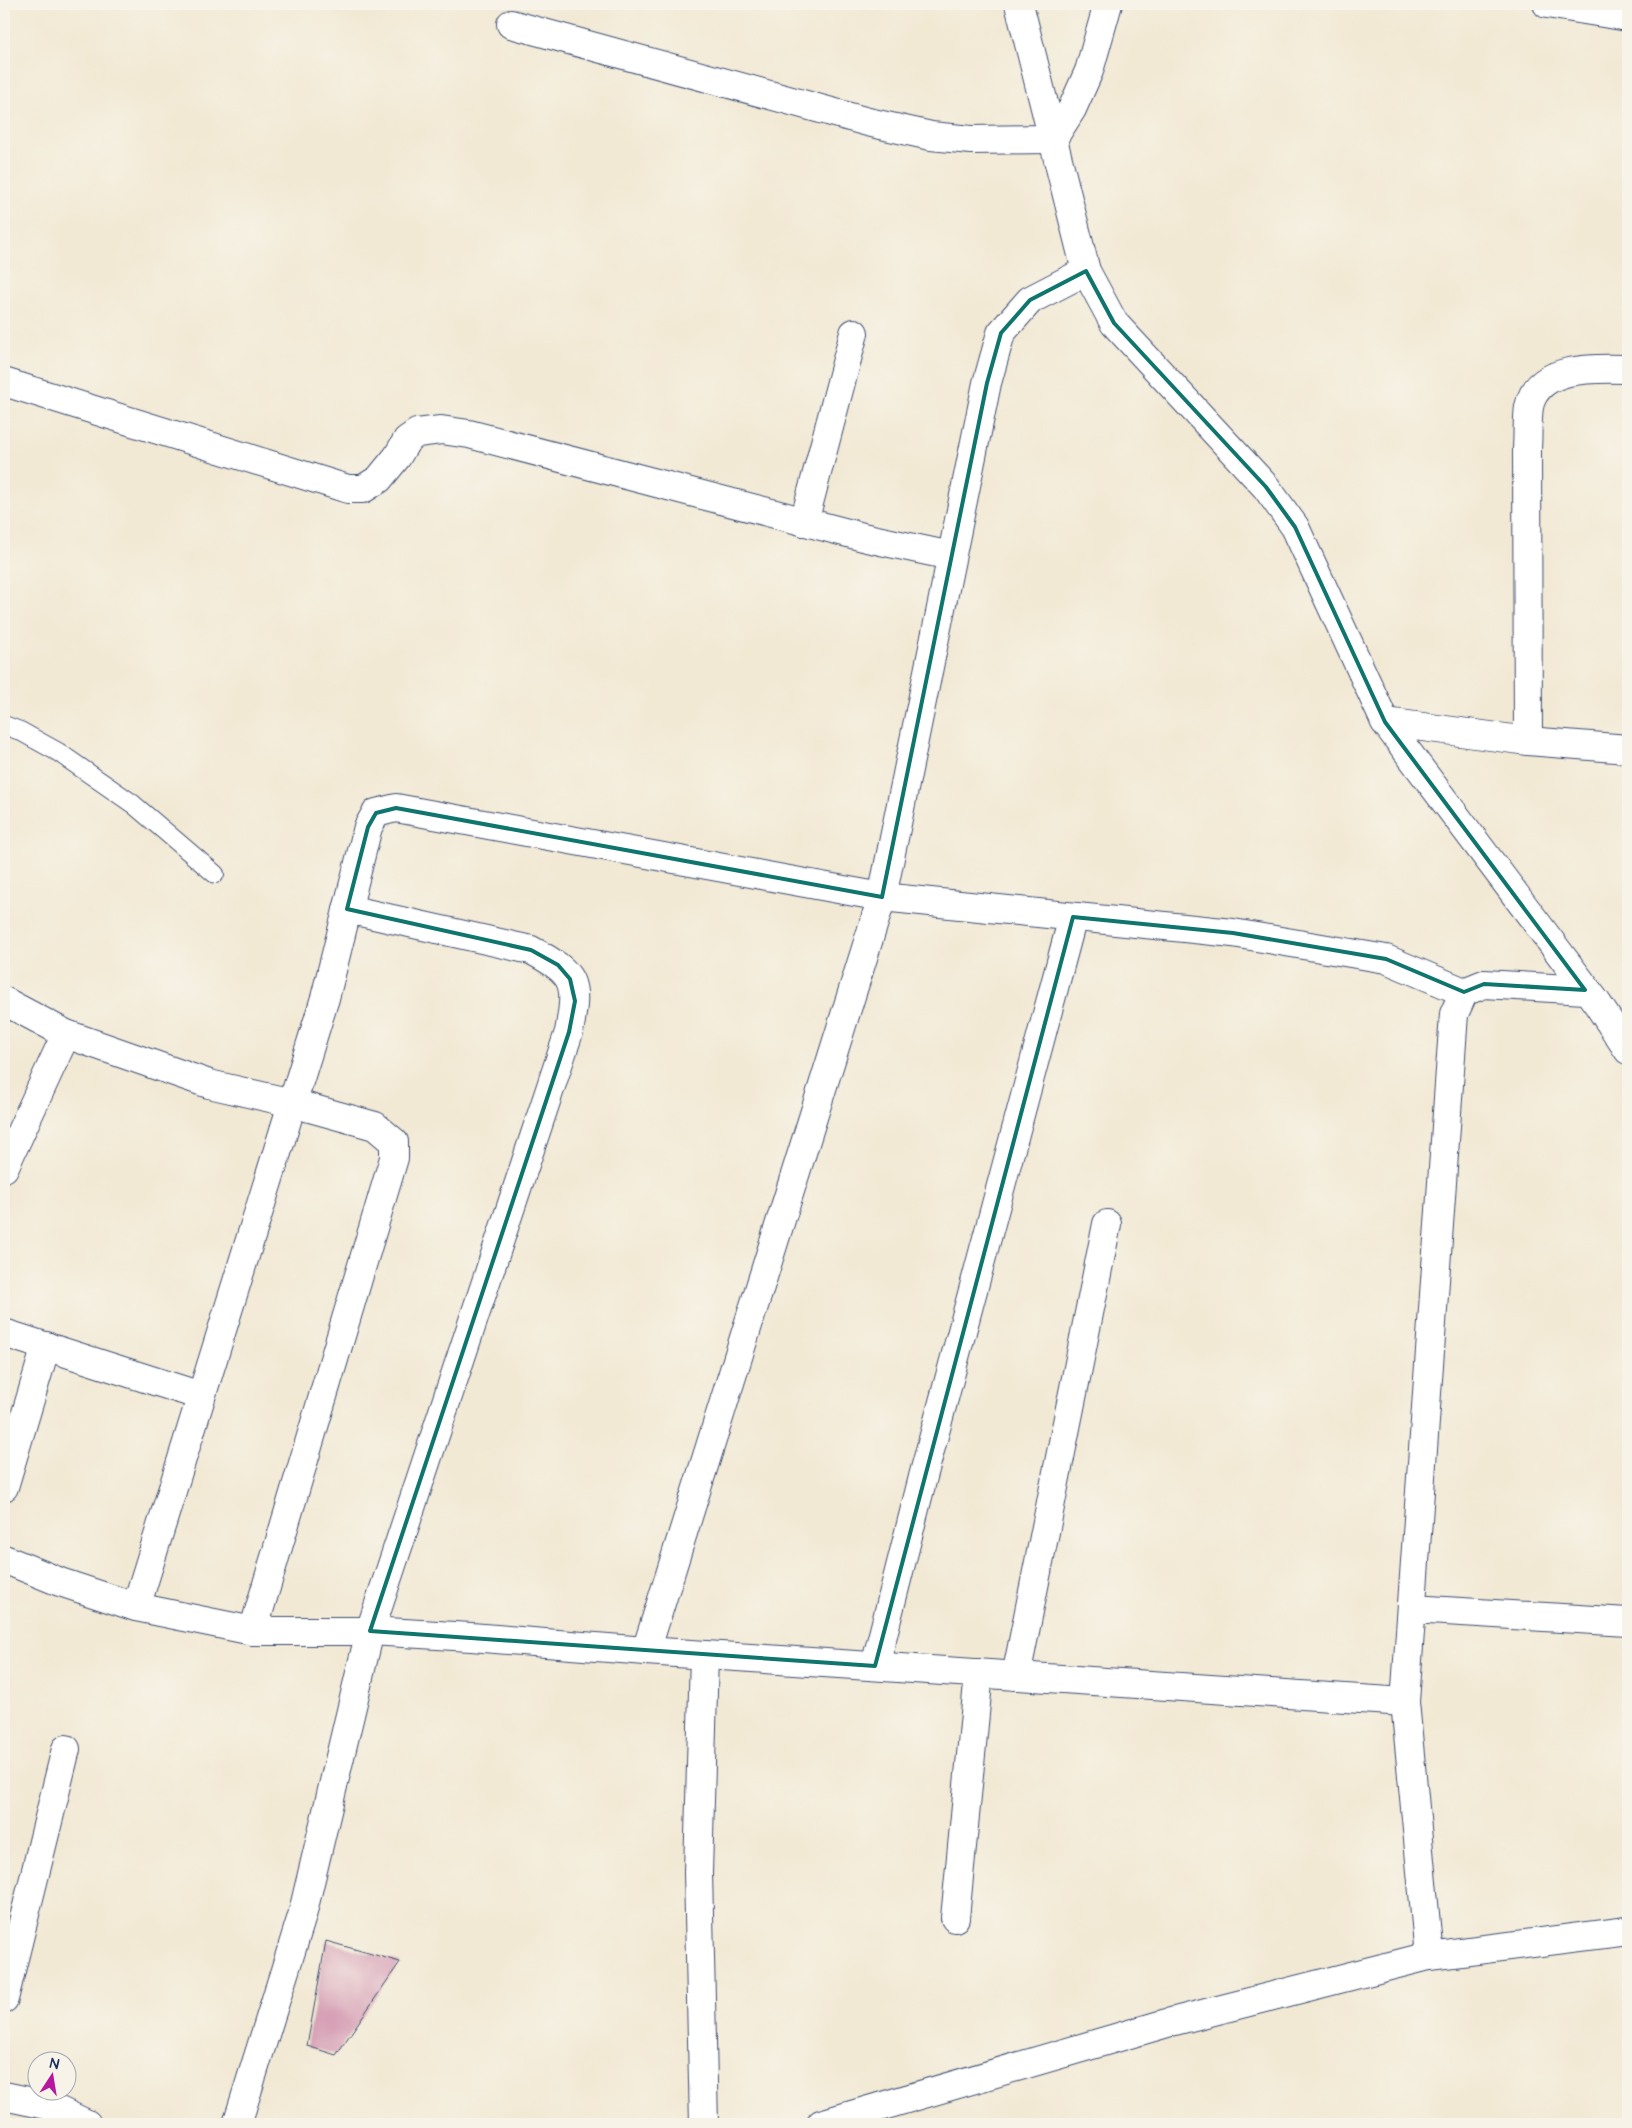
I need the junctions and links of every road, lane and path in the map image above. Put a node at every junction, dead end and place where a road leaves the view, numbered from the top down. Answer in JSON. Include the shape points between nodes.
{"nodes":[{"id":1,"x":1019,"y":4,"type":"edge"},
{"id":2,"x":1108,"y":4,"type":"edge"},
{"id":3,"x":1547,"y":4,"type":"edge"},
{"id":4,"x":1628,"y":17,"type":"edge"},
{"id":5,"x":511,"y":24,"type":"dead end"},
{"id":6,"x":1053,"y":139,"type":"junction"},
{"id":7,"x":1086,"y":271,"type":"junction"},
{"id":8,"x":854,"y":333,"type":"dead end"},
{"id":9,"x":1628,"y":369,"type":"edge"},
{"id":10,"x":4,"y":382,"type":"edge"},
{"id":11,"x":804,"y":522,"type":"junction"},
{"id":12,"x":951,"y":556,"type":"junction"},
{"id":13,"x":1386,"y":722,"type":"junction"},
{"id":14,"x":4,"y":725,"type":"edge"},
{"id":15,"x":1528,"y":741,"type":"junction"},
{"id":16,"x":1628,"y":749,"type":"edge"},
{"id":17,"x":216,"y":874,"type":"dead end"},
{"id":18,"x":882,"y":897,"type":"junction"},
{"id":19,"x":347,"y":909,"type":"junction"},
{"id":20,"x":1073,"y":917,"type":"junction"},
{"id":21,"x":1586,"y":990,"type":"junction"},
{"id":22,"x":1464,"y":992,"type":"junction"},
{"id":23,"x":4,"y":1001,"type":"edge"},
{"id":24,"x":66,"y":1034,"type":"junction"},
{"id":25,"x":1628,"y":1050,"type":"edge"},
{"id":26,"x":292,"y":1103,"type":"junction"},
{"id":27,"x":4,"y":1168,"type":"edge"},
{"id":28,"x":1107,"y":1224,"type":"dead end"},
{"id":29,"x":4,"y":1333,"type":"edge"},
{"id":30,"x":46,"y":1346,"type":"junction"},
{"id":31,"x":201,"y":1396,"type":"junction"},
{"id":32,"x":4,"y":1487,"type":"edge"},
{"id":33,"x":4,"y":1559,"type":"edge"},
{"id":34,"x":136,"y":1607,"type":"junction"},
{"id":35,"x":1412,"y":1609,"type":"junction"},
{"id":36,"x":1628,"y":1622,"type":"edge"},
{"id":37,"x":253,"y":1631,"type":"junction"},
{"id":38,"x":370,"y":1631,"type":"junction"},
{"id":39,"x":646,"y":1651,"type":"junction"},
{"id":40,"x":704,"y":1655,"type":"junction"},
{"id":41,"x":875,"y":1666,"type":"junction"},
{"id":42,"x":979,"y":1673,"type":"junction"},
{"id":43,"x":1016,"y":1676,"type":"junction"},
{"id":44,"x":1405,"y":1702,"type":"junction"},
{"id":45,"x":66,"y":1749,"type":"dead end"},
{"id":46,"x":955,"y":1918,"type":"dead end"},
{"id":47,"x":1628,"y":1931,"type":"edge"},
{"id":48,"x":1429,"y":1956,"type":"junction"},
{"id":49,"x":4,"y":1999,"type":"edge"},
{"id":50,"x":4,"y":2096,"type":"edge"},
{"id":51,"x":88,"y":2124,"type":"edge"},
{"id":52,"x":237,"y":2124,"type":"edge"},
{"id":53,"x":704,"y":2124,"type":"edge"},
{"id":54,"x":821,"y":2124,"type":"edge"}],
"edges":[{"from":1,"to":6,"type":"street"},
{"from":2,"to":6,"type":"street","via":[[1089,71],[1072,109]]},
{"from":3,"to":4,"type":"street"},
{"from":5,"to":6,"type":"street","via":[[868,122],[931,136],[971,140]]},
{"from":6,"to":7,"type":"street"},
{"from":7,"to":12,"type":"street","via":[[1030,300],[1001,333],[987,383]]},
{"from":7,"to":13,"type":"street","via":[[1114,323],[1266,487],[1295,527]]},
{"from":8,"to":11,"type":"street"},
{"from":9,"to":15,"type":"street","via":[[1568,370],[1541,385],[1529,405]]},
{"from":10,"to":11,"type":"street","via":[[348,489],[363,489],[379,479],[407,440],[417,434],[441,430],[469,434]]},
{"from":11,"to":12,"type":"street"},
{"from":12,"to":18,"type":"street"},
{"from":13,"to":15,"type":"street"},
{"from":13,"to":21,"type":"street"},
{"from":14,"to":17,"type":"lane","via":[[58,752],[133,804]]},
{"from":15,"to":16,"type":"street"},
{"from":18,"to":19,"type":"street","via":[[396,808],[376,813],[368,827]]},
{"from":18,"to":20,"type":"street"},
{"from":18,"to":39,"type":"street"},
{"from":19,"to":26,"type":"street","via":[[325,998]]},
{"from":19,"to":38,"type":"street","via":[[531,950],[558,965],[570,979],[575,1001],[569,1032]]},
{"from":20,"to":22,"type":"street","via":[[1233,934],[1386,959]]},
{"from":20,"to":41,"type":"street"},
{"from":21,"to":22,"type":"street","via":[[1484,984]]},
{"from":21,"to":25,"type":"street"},
{"from":22,"to":35,"type":"street","via":[[1454,1014]]},
{"from":23,"to":24,"type":"street"},
{"from":24,"to":26,"type":"street","via":[[209,1084]]},
{"from":24,"to":27,"type":"street"},
{"from":26,"to":31,"type":"street"},
{"from":26,"to":37,"type":"street","via":[[375,1126],[394,1142],[394,1158]]},
{"from":28,"to":43,"type":"street"},
{"from":29,"to":30,"type":"street"},
{"from":30,"to":31,"type":"street"},
{"from":30,"to":32,"type":"street"},
{"from":31,"to":34,"type":"street"},
{"from":33,"to":34,"type":"street"},
{"from":34,"to":37,"type":"street"},
{"from":35,"to":36,"type":"street"},
{"from":35,"to":44,"type":"street"},
{"from":37,"to":38,"type":"street"},
{"from":38,"to":39,"type":"street"},
{"from":38,"to":52,"type":"street","via":[[302,1916]]},
{"from":39,"to":40,"type":"street"},
{"from":40,"to":41,"type":"street"},
{"from":40,"to":53,"type":"street","via":[[698,1873]]},
{"from":41,"to":42,"type":"street"},
{"from":42,"to":43,"type":"street"},
{"from":42,"to":46,"type":"street"},
{"from":43,"to":44,"type":"street"},
{"from":44,"to":48,"type":"street"},
{"from":45,"to":49,"type":"street"},
{"from":47,"to":48,"type":"street"},
{"from":48,"to":54,"type":"street","via":[[1167,2023]]},
{"from":50,"to":51,"type":"street","via":[[47,2105]]}]}
